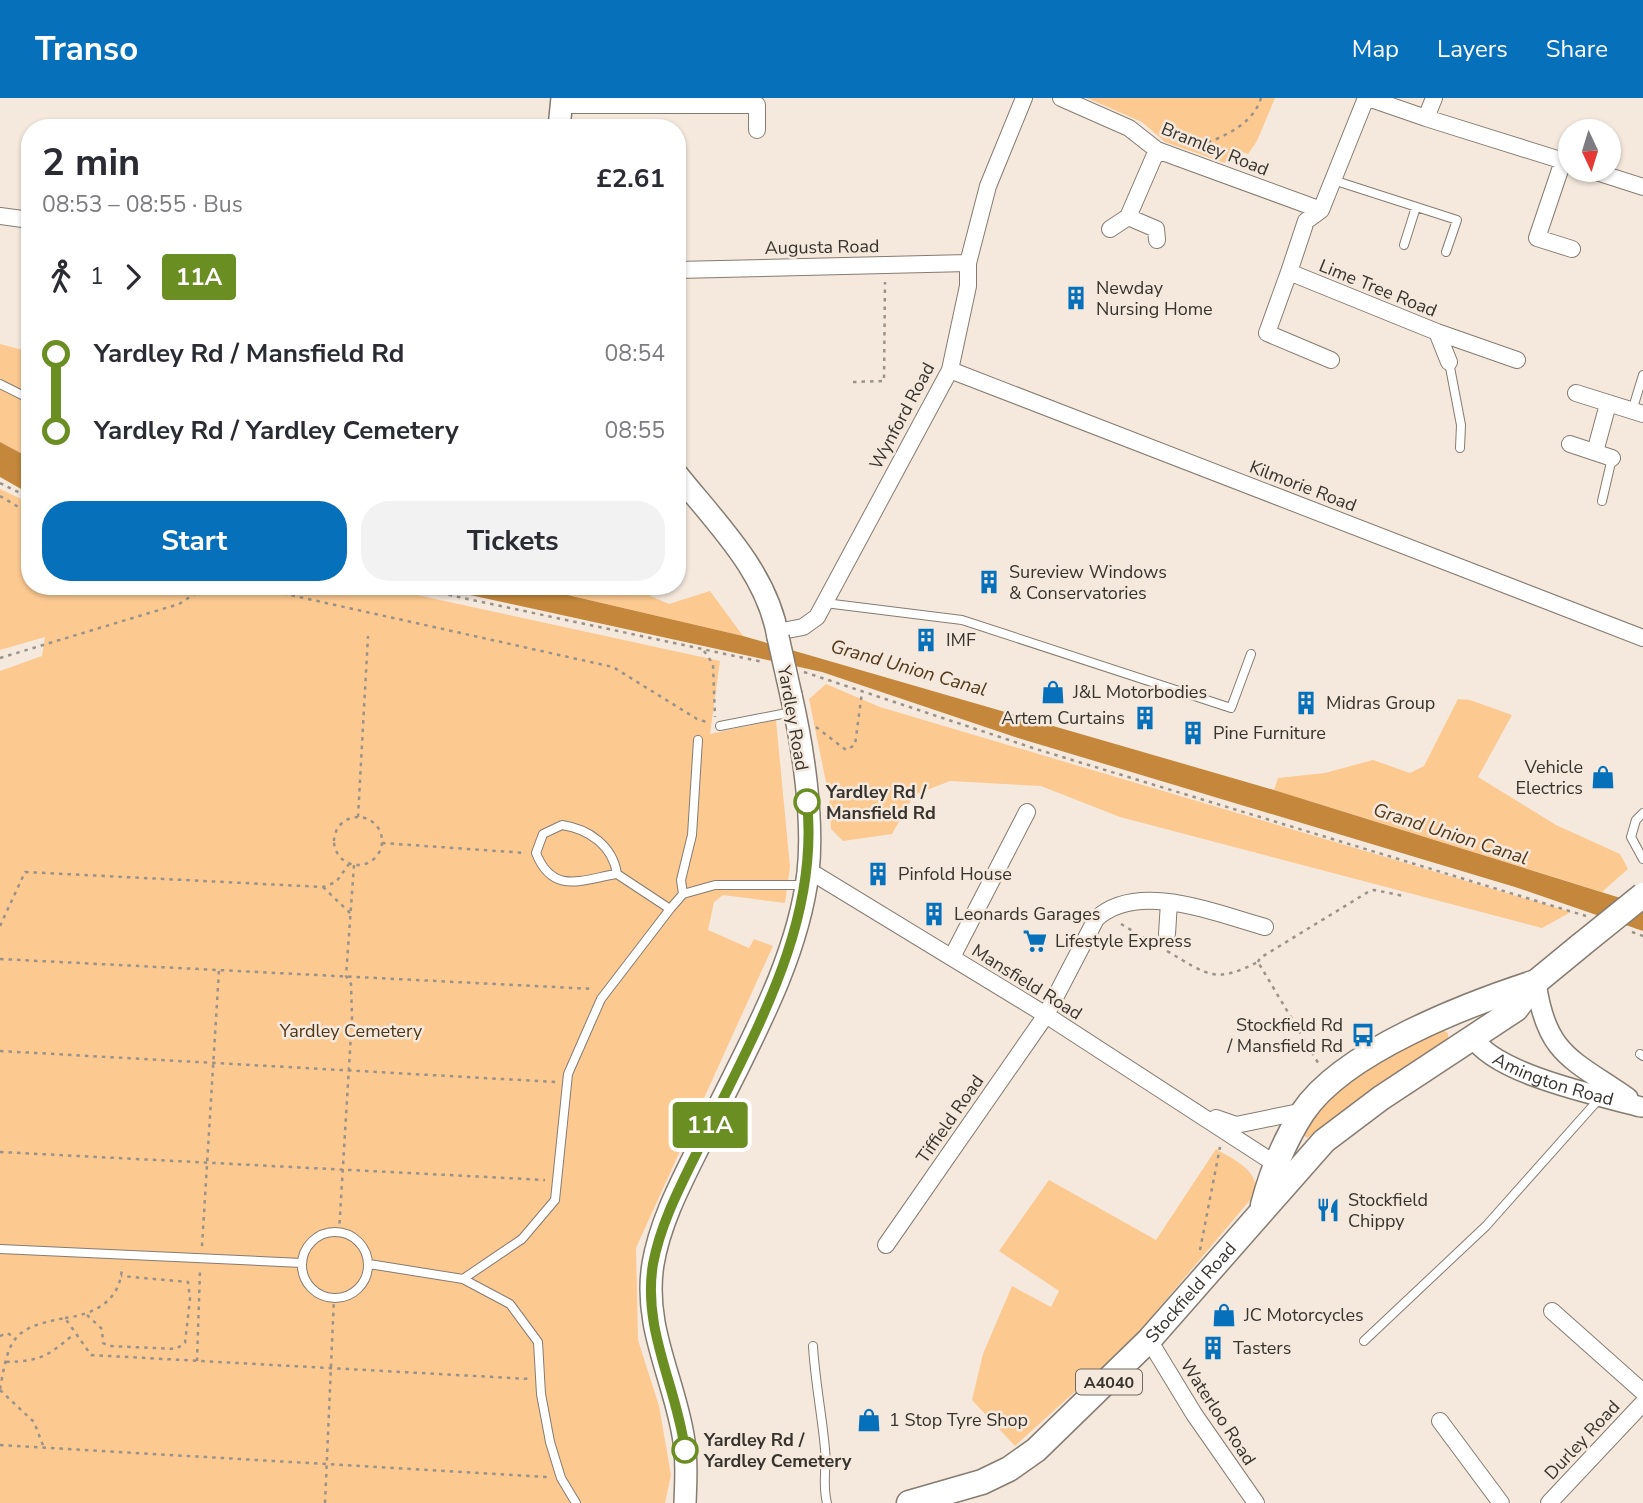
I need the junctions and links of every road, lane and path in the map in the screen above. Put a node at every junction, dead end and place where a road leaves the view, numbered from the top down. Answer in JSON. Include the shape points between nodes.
{"nodes":[{"id":1,"x":1024,"y":98,"type":"edge"},
{"id":2,"x":1061,"y":98,"type":"edge"},
{"id":3,"x":1261,"y":98,"type":"edge"},
{"id":4,"x":1367,"y":98,"type":"edge"},
{"id":5,"x":1434,"y":98,"type":"edge"},
{"id":6,"x":561,"y":102,"type":"edge"},
{"id":7,"x":1426,"y":118,"type":"junction"},
{"id":8,"x":757,"y":130,"type":"dead end"},
{"id":9,"x":1157,"y":150,"type":"junction"},
{"id":10,"x":1558,"y":159,"type":"edge"},
{"id":11,"x":1199,"y":165,"type":"junction"},
{"id":12,"x":1333,"y":180,"type":"junction"},
{"id":13,"x":1621,"y":180,"type":"edge"},
{"id":14,"x":1558,"y":182,"type":"edge"},
{"id":15,"x":1643,"y":187,"type":"edge"},
{"id":16,"x":1416,"y":207,"type":"junction"},
{"id":17,"x":1321,"y":210,"type":"junction"},
{"id":18,"x":0,"y":216,"type":"edge"},
{"id":19,"x":1128,"y":217,"type":"junction"},
{"id":20,"x":21,"y":219,"type":"edge"},
{"id":21,"x":1110,"y":229,"type":"dead end"},
{"id":22,"x":1157,"y":240,"type":"dead end"},
{"id":23,"x":1404,"y":245,"type":"dead end"},
{"id":24,"x":1572,"y":249,"type":"dead end"},
{"id":25,"x":1446,"y":252,"type":"dead end"},
{"id":26,"x":968,"y":262,"type":"junction"},
{"id":27,"x":885,"y":265,"type":"junction"},
{"id":28,"x":686,"y":270,"type":"edge"},
{"id":29,"x":1289,"y":272,"type":"junction"},
{"id":30,"x":1437,"y":332,"type":"junction"},
{"id":31,"x":1331,"y":360,"type":"dead end"},
{"id":32,"x":1517,"y":360,"type":"dead end"},
{"id":33,"x":1449,"y":362,"type":"joint"},
{"id":34,"x":950,"y":370,"type":"junction"},
{"id":35,"x":1643,"y":375,"type":"edge"},
{"id":36,"x":853,"y":382,"type":"dead end"},
{"id":37,"x":0,"y":384,"type":"edge"},
{"id":38,"x":1576,"y":393,"type":"dead end"},
{"id":39,"x":21,"y":394,"type":"edge"},
{"id":40,"x":1608,"y":404,"type":"junction"},
{"id":41,"x":1637,"y":413,"type":"edge"},
{"id":42,"x":1570,"y":444,"type":"dead end"},
{"id":43,"x":1460,"y":448,"type":"dead end"},
{"id":44,"x":1595,"y":452,"type":"junction"},
{"id":45,"x":1612,"y":458,"type":"joint"},
{"id":46,"x":0,"y":483,"type":"edge"},
{"id":47,"x":686,"y":485,"type":"edge"},
{"id":48,"x":21,"y":494,"type":"edge"},
{"id":49,"x":0,"y":496,"type":"edge"},
{"id":50,"x":1602,"y":501,"type":"dead end"},
{"id":51,"x":21,"y":509,"type":"edge"},
{"id":52,"x":193,"y":595,"type":"edge"},
{"id":53,"x":290,"y":595,"type":"edge"},
{"id":54,"x":449,"y":595,"type":"edge"},
{"id":55,"x":825,"y":603,"type":"junction"},
{"id":56,"x":777,"y":634,"type":"junction"},
{"id":57,"x":368,"y":636,"type":"dead end"},
{"id":58,"x":1643,"y":638,"type":"edge"},
{"id":59,"x":704,"y":650,"type":"junction"},
{"id":60,"x":1251,"y":654,"type":"dead end"},
{"id":61,"x":0,"y":658,"type":"edge"},
{"id":62,"x":773,"y":664,"type":"dead end"},
{"id":63,"x":797,"y":670,"type":"dead end"},
{"id":64,"x":862,"y":690,"type":"junction"},
{"id":65,"x":794,"y":709,"type":"junction"},
{"id":66,"x":720,"y":726,"type":"junction"},
{"id":67,"x":698,"y":740,"type":"dead end"},
{"id":68,"x":1027,"y":812,"type":"dead end"},
{"id":69,"x":1643,"y":813,"type":"edge"},
{"id":70,"x":358,"y":817,"type":"junction"},
{"id":71,"x":382,"y":843,"type":"junction"},
{"id":72,"x":536,"y":853,"type":"junction"},
{"id":73,"x":1643,"y":859,"type":"edge"},
{"id":74,"x":349,"y":864,"type":"junction"},
{"id":75,"x":354,"y":865,"type":"junction"},
{"id":76,"x":617,"y":874,"type":"junction"},
{"id":77,"x":807,"y":878,"type":"junction"},
{"id":78,"x":323,"y":887,"type":"junction"},
{"id":79,"x":683,"y":894,"type":"junction"},
{"id":80,"x":1643,"y":895,"type":"edge"},
{"id":81,"x":1404,"y":896,"type":"dead end"},
{"id":82,"x":1168,"y":902,"type":"junction"},
{"id":83,"x":670,"y":909,"type":"junction"},
{"id":84,"x":351,"y":914,"type":"junction"},
{"id":85,"x":1594,"y":919,"type":"dead end"},
{"id":86,"x":1121,"y":924,"type":"dead end"},
{"id":87,"x":0,"y":926,"type":"edge"},
{"id":88,"x":1265,"y":927,"type":"dead end"},
{"id":89,"x":1631,"y":931,"type":"dead end"},
{"id":90,"x":1167,"y":934,"type":"dead end"},
{"id":91,"x":1643,"y":936,"type":"edge"},
{"id":92,"x":952,"y":957,"type":"junction"},
{"id":93,"x":0,"y":959,"type":"edge"},
{"id":94,"x":1258,"y":962,"type":"junction"},
{"id":95,"x":219,"y":970,"type":"junction"},
{"id":96,"x":346,"y":976,"type":"junction"},
{"id":97,"x":1536,"y":982,"type":"junction"},
{"id":98,"x":607,"y":990,"type":"junction"},
{"id":99,"x":1455,"y":1012,"type":"junction"},
{"id":100,"x":1046,"y":1015,"type":"junction"},
{"id":101,"x":1473,"y":1037,"type":"junction"},
{"id":102,"x":0,"y":1051,"type":"edge"},
{"id":103,"x":213,"y":1063,"type":"junction"},
{"id":104,"x":349,"y":1070,"type":"junction"},
{"id":105,"x":568,"y":1082,"type":"junction"},
{"id":106,"x":1331,"y":1084,"type":"junction"},
{"id":107,"x":1601,"y":1096,"type":"junction"},
{"id":108,"x":1188,"y":1108,"type":"junction"},
{"id":109,"x":1642,"y":1108,"type":"edge"},
{"id":110,"x":1304,"y":1111,"type":"junction"},
{"id":111,"x":1230,"y":1135,"type":"junction"},
{"id":112,"x":1324,"y":1141,"type":"junction"},
{"id":113,"x":0,"y":1152,"type":"edge"},
{"id":114,"x":207,"y":1163,"type":"junction"},
{"id":115,"x":1275,"y":1163,"type":"junction"},
{"id":116,"x":343,"y":1170,"type":"junction"},
{"id":117,"x":559,"y":1181,"type":"junction"},
{"id":118,"x":1262,"y":1209,"type":"junction"},
{"id":119,"x":339,"y":1232,"type":"junction"},
{"id":120,"x":886,"y":1245,"type":"dead end"},
{"id":121,"x":0,"y":1249,"type":"edge"},
{"id":122,"x":122,"y":1256,"type":"junction"},
{"id":123,"x":201,"y":1259,"type":"junction"},
{"id":124,"x":302,"y":1263,"type":"junction"},
{"id":125,"x":369,"y":1264,"type":"junction"},
{"id":126,"x":1212,"y":1269,"type":"junction"},
{"id":127,"x":121,"y":1276,"type":"junction"},
{"id":128,"x":463,"y":1279,"type":"junction"},
{"id":129,"x":334,"y":1298,"type":"junction"},
{"id":130,"x":1552,"y":1311,"type":"dead end"},
{"id":131,"x":88,"y":1315,"type":"junction"},
{"id":132,"x":65,"y":1318,"type":"junction"},
{"id":133,"x":75,"y":1333,"type":"junction"},
{"id":134,"x":0,"y":1336,"type":"edge"},
{"id":135,"x":14,"y":1337,"type":"junction"},
{"id":136,"x":1149,"y":1340,"type":"junction"},
{"id":137,"x":1364,"y":1340,"type":"dead end"},
{"id":138,"x":813,"y":1346,"type":"dead end"},
{"id":139,"x":197,"y":1361,"type":"junction"},
{"id":140,"x":6,"y":1362,"type":"junction"},
{"id":141,"x":330,"y":1370,"type":"junction"},
{"id":142,"x":540,"y":1379,"type":"junction"},
{"id":143,"x":0,"y":1390,"type":"edge"},
{"id":144,"x":1643,"y":1392,"type":"edge"},
{"id":145,"x":7,"y":1396,"type":"junction"},
{"id":146,"x":0,"y":1402,"type":"edge"},
{"id":147,"x":1643,"y":1403,"type":"edge"},
{"id":148,"x":1440,"y":1421,"type":"dead end"},
{"id":149,"x":0,"y":1445,"type":"edge"},
{"id":150,"x":44,"y":1448,"type":"junction"},
{"id":151,"x":327,"y":1465,"type":"junction"},
{"id":152,"x":561,"y":1478,"type":"junction"},
{"id":153,"x":915,"y":1502,"type":"edge"},
{"id":154,"x":325,"y":1503,"type":"edge"},
{"id":155,"x":576,"y":1503,"type":"edge"},
{"id":156,"x":685,"y":1503,"type":"edge"},
{"id":157,"x":827,"y":1503,"type":"edge"},
{"id":158,"x":1256,"y":1503,"type":"edge"},
{"id":159,"x":1502,"y":1503,"type":"edge"},
{"id":160,"x":1549,"y":1503,"type":"edge"}],
"edges":[{"from":1,"to":26,"type":"street","name":"Wynford Road","via":[[988,186]]},
{"from":2,"to":9,"type":"street","name":"Bramley Road","via":[[1129,128]]},
{"from":3,"to":11,"type":"path","via":[[1243,124],[1206,142]]},
{"from":4,"to":7,"type":"street"},
{"from":4,"to":12,"type":"street","name":"Lime Tree Road"},
{"from":5,"to":7,"type":"street"},
{"from":6,"to":8,"type":"street","via":[[757,106]]},
{"from":7,"to":10,"type":"street"},
{"from":9,"to":11,"type":"street","name":"Bramley Road"},
{"from":9,"to":19,"type":"street"},
{"from":11,"to":17,"type":"street","name":"Bramley Road"},
{"from":12,"to":16,"type":"lane"},
{"from":12,"to":17,"type":"street","name":"Lime Tree Road"},
{"from":13,"to":15,"type":"street"},
{"from":14,"to":24,"type":"street","via":[[1537,238]]},
{"from":16,"to":23,"type":"lane"},
{"from":16,"to":25,"type":"lane","via":[[1457,220]]},
{"from":17,"to":29,"type":"street","name":"Lime Tree Road","via":[[1306,221]]},
{"from":18,"to":20,"type":"street"},
{"from":19,"to":21,"type":"street"},
{"from":19,"to":22,"type":"street","via":[[1156,229]]},
{"from":26,"to":27,"type":"street","name":"Augusta Road"},
{"from":26,"to":34,"type":"street","name":"Wynford Road","via":[[968,286]]},
{"from":27,"to":28,"type":"street","name":"Augusta Road"},
{"from":27,"to":36,"type":"path","via":[[884,381]]},
{"from":29,"to":30,"type":"street","name":"Lime Tree Road"},
{"from":29,"to":31,"type":"street","via":[[1267,333]]},
{"from":30,"to":32,"type":"street","name":"Lime Tree Road"},
{"from":30,"to":33,"type":"street"},
{"from":33,"to":43,"type":"lane","via":[[1461,425]]},
{"from":34,"to":55,"type":"street","name":"Wynford Road"},
{"from":34,"to":58,"type":"street","name":"Kilmorie Road"},
{"from":35,"to":41,"type":"lane"},
{"from":37,"to":39,"type":"lane"},
{"from":38,"to":40,"type":"street"},
{"from":40,"to":41,"type":"street"},
{"from":40,"to":44,"type":"street"},
{"from":42,"to":44,"type":"street"},
{"from":44,"to":45,"type":"street"},
{"from":45,"to":50,"type":"lane"},
{"from":46,"to":48,"type":"path"},
{"from":47,"to":56,"type":"main road","name":"Yardley Road","via":[[750,566],[770,605]]},
{"from":49,"to":51,"type":"path"},
{"from":52,"to":61,"type":"path","via":[[179,604]]},
{"from":53,"to":66,"type":"path","via":[[613,667],[696,719]]},
{"from":54,"to":59,"type":"path"},
{"from":55,"to":56,"type":"street","name":"Wynford Road","via":[[817,617],[803,627]]},
{"from":55,"to":60,"type":"lane","via":[[962,620],[1231,708]]},
{"from":56,"to":65,"type":"main road","name":"Yardley Road","bridge":true},
{"from":57,"to":70,"type":"path"},
{"from":59,"to":62,"type":"path"},
{"from":59,"to":66,"type":"path","via":[[713,664],[713,715]]},
{"from":63,"to":64,"type":"path"},
{"from":64,"to":65,"type":"path","via":[[858,737],[846,750]]},
{"from":64,"to":85,"type":"path","via":[[1036,749]]},
{"from":65,"to":66,"type":"lane"},
{"from":65,"to":77,"type":"main road","name":"Yardley Road","via":[[807,806]]},
{"from":67,"to":79,"type":"lane"},
{"from":68,"to":92,"type":"street"},
{"from":69,"to":73,"type":"lane","via":[[1631,837]]},
{"from":70,"to":71,"type":"path","via":[[373,822]]},
{"from":70,"to":74,"type":"path","via":[[342,823],[334,837],[337,853]]},
{"from":71,"to":72,"type":"path"},
{"from":71,"to":75,"type":"path","via":[[376,858]]},
{"from":72,"to":76,"type":"lane","via":[[542,868],[576,883]]},
{"from":72,"to":76,"type":"lane","via":[[543,834],[550,829],[575,827],[603,844]]},
{"from":74,"to":75,"type":"path"},
{"from":74,"to":78,"type":"path","via":[[336,882]]},
{"from":75,"to":84,"type":"path"},
{"from":76,"to":83,"type":"lane"},
{"from":77,"to":79,"type":"lane","via":[[715,885]]},
{"from":77,"to":92,"type":"street","name":"Mansfield Road"},
{"from":77,"to":156,"type":"main road","name":"Yardley Road","via":[[794,934],[771,996],[664,1220],[653,1265],[655,1338],[683,1432]]},
{"from":78,"to":84,"type":"path"},
{"from":78,"to":87,"type":"path","via":[[25,872]]},
{"from":79,"to":83,"type":"lane"},
{"from":80,"to":97,"type":"main road","name":"Stockfield Road","number":"A4040","bridge":true},
{"from":81,"to":94,"type":"path","via":[[1368,892]]},
{"from":82,"to":88,"type":"street"},
{"from":82,"to":90,"type":"street"},
{"from":82,"to":100,"type":"street","name":"Tiffield Road","via":[[1146,900],[1107,908],[1096,919]]},
{"from":83,"to":98,"type":"lane"},
{"from":84,"to":96,"type":"path"},
{"from":86,"to":94,"type":"path","via":[[1202,972],[1232,974]]},
{"from":89,"to":91,"type":"path"},
{"from":92,"to":100,"type":"street","name":"Mansfield Road"},
{"from":93,"to":95,"type":"path"},
{"from":94,"to":106,"type":"path"},
{"from":95,"to":96,"type":"path"},
{"from":95,"to":103,"type":"path"},
{"from":96,"to":98,"type":"path"},
{"from":96,"to":104,"type":"path","via":[[351,984]]},
{"from":97,"to":99,"type":"main road","number":"A4040"},
{"from":97,"to":101,"type":"main road","name":"Stockfield Road","number":"A4040","via":[[1516,1009]]},
{"from":97,"to":109,"type":"street","name":"Amington Road","via":[[1541,1014],[1557,1048]]},
{"from":98,"to":105,"type":"lane"},
{"from":99,"to":101,"type":"main road"},
{"from":99,"to":106,"type":"main road","name":"Stockfield Road","number":"A4040","via":[[1378,1050]]},
{"from":100,"to":108,"type":"street","name":"Mansfield Road"},
{"from":100,"to":120,"type":"street","name":"Tiffield Road"},
{"from":101,"to":107,"type":"street","name":"Amington Road","via":[[1481,1051],[1527,1073]]},
{"from":101,"to":112,"type":"main road","name":"Stockfield Road","number":"A4040"},
{"from":102,"to":103,"type":"path"},
{"from":103,"to":104,"type":"path"},
{"from":103,"to":114,"type":"path"},
{"from":104,"to":105,"type":"path"},
{"from":104,"to":116,"type":"path"},
{"from":105,"to":117,"type":"lane"},
{"from":106,"to":110,"type":"main road","name":"Stockfield Road","number":"A4040"},
{"from":107,"to":109,"type":"street","name":"Amington Road"},
{"from":107,"to":137,"type":"lane","via":[[1486,1226]]},
{"from":108,"to":110,"type":"street","name":"Mansfield Road","via":[[1236,1125]]},
{"from":108,"to":111,"type":"street","name":"Mansfield Road"},
{"from":110,"to":115,"type":"main road","name":"Stockfield Road","number":"A4040"},
{"from":111,"to":115,"type":"street","name":"Mansfield Road"},
{"from":111,"to":126,"type":"path","via":[[1218,1150],[1199,1256]]},
{"from":112,"to":115,"type":"main road"},
{"from":112,"to":118,"type":"main road","name":"Stockfield Road","number":"A4040"},
{"from":113,"to":114,"type":"path"},
{"from":114,"to":116,"type":"path"},
{"from":114,"to":123,"type":"path"},
{"from":115,"to":118,"type":"main road","name":"Stockfield Road","number":"A4040"},
{"from":116,"to":117,"type":"path"},
{"from":116,"to":119,"type":"path"},
{"from":117,"to":128,"type":"lane","via":[[555,1200],[522,1239]]},
{"from":118,"to":126,"type":"main road","name":"Stockfield Road","number":"A4040"},
{"from":119,"to":124,"type":"lane","via":[[314,1239],[306,1247]]},
{"from":119,"to":125,"type":"lane","via":[[362,1244]]},
{"from":121,"to":122,"type":"lane"},
{"from":122,"to":123,"type":"lane"},
{"from":122,"to":127,"type":"path"},
{"from":123,"to":124,"type":"lane"},
{"from":123,"to":139,"type":"path"},
{"from":124,"to":129,"type":"lane","via":[[309,1286]]},
{"from":125,"to":128,"type":"lane"},
{"from":125,"to":129,"type":"lane","via":[[354,1292]]},
{"from":126,"to":136,"type":"main road","name":"Stockfield Road","number":"A4040"},
{"from":127,"to":131,"type":"path","via":[[111,1299]]},
{"from":127,"to":131,"type":"path","via":[[188,1282],[185,1343],[176,1349],[109,1346],[103,1342],[102,1329]]},
{"from":128,"to":142,"type":"lane","via":[[510,1304],[538,1342]]},
{"from":129,"to":141,"type":"path"},
{"from":130,"to":144,"type":"street"},
{"from":131,"to":132,"type":"path"},
{"from":132,"to":133,"type":"path"},
{"from":132,"to":135,"type":"path","via":[[24,1329]]},
{"from":133,"to":139,"type":"path","via":[[91,1355]]},
{"from":133,"to":140,"type":"path","via":[[38,1360]]},
{"from":134,"to":135,"type":"path"},
{"from":135,"to":140,"type":"path"},
{"from":136,"to":153,"type":"main road","name":"Stockfield Road","number":"A4040","via":[[1080,1410],[1009,1469]]},
{"from":136,"to":158,"type":"street","name":"Waterloo Road"},
{"from":138,"to":157,"type":"lane"},
{"from":139,"to":141,"type":"path"},
{"from":140,"to":143,"type":"path"},
{"from":141,"to":142,"type":"path"},
{"from":141,"to":151,"type":"path"},
{"from":142,"to":152,"type":"lane"},
{"from":143,"to":145,"type":"path"},
{"from":145,"to":146,"type":"path"},
{"from":145,"to":150,"type":"path","via":[[34,1422]]},
{"from":147,"to":160,"type":"street","name":"Durley Road"},
{"from":148,"to":159,"type":"street"},
{"from":149,"to":150,"type":"path"},
{"from":150,"to":151,"type":"path"},
{"from":151,"to":152,"type":"path"},
{"from":151,"to":154,"type":"path"},
{"from":152,"to":155,"type":"lane"}]}
